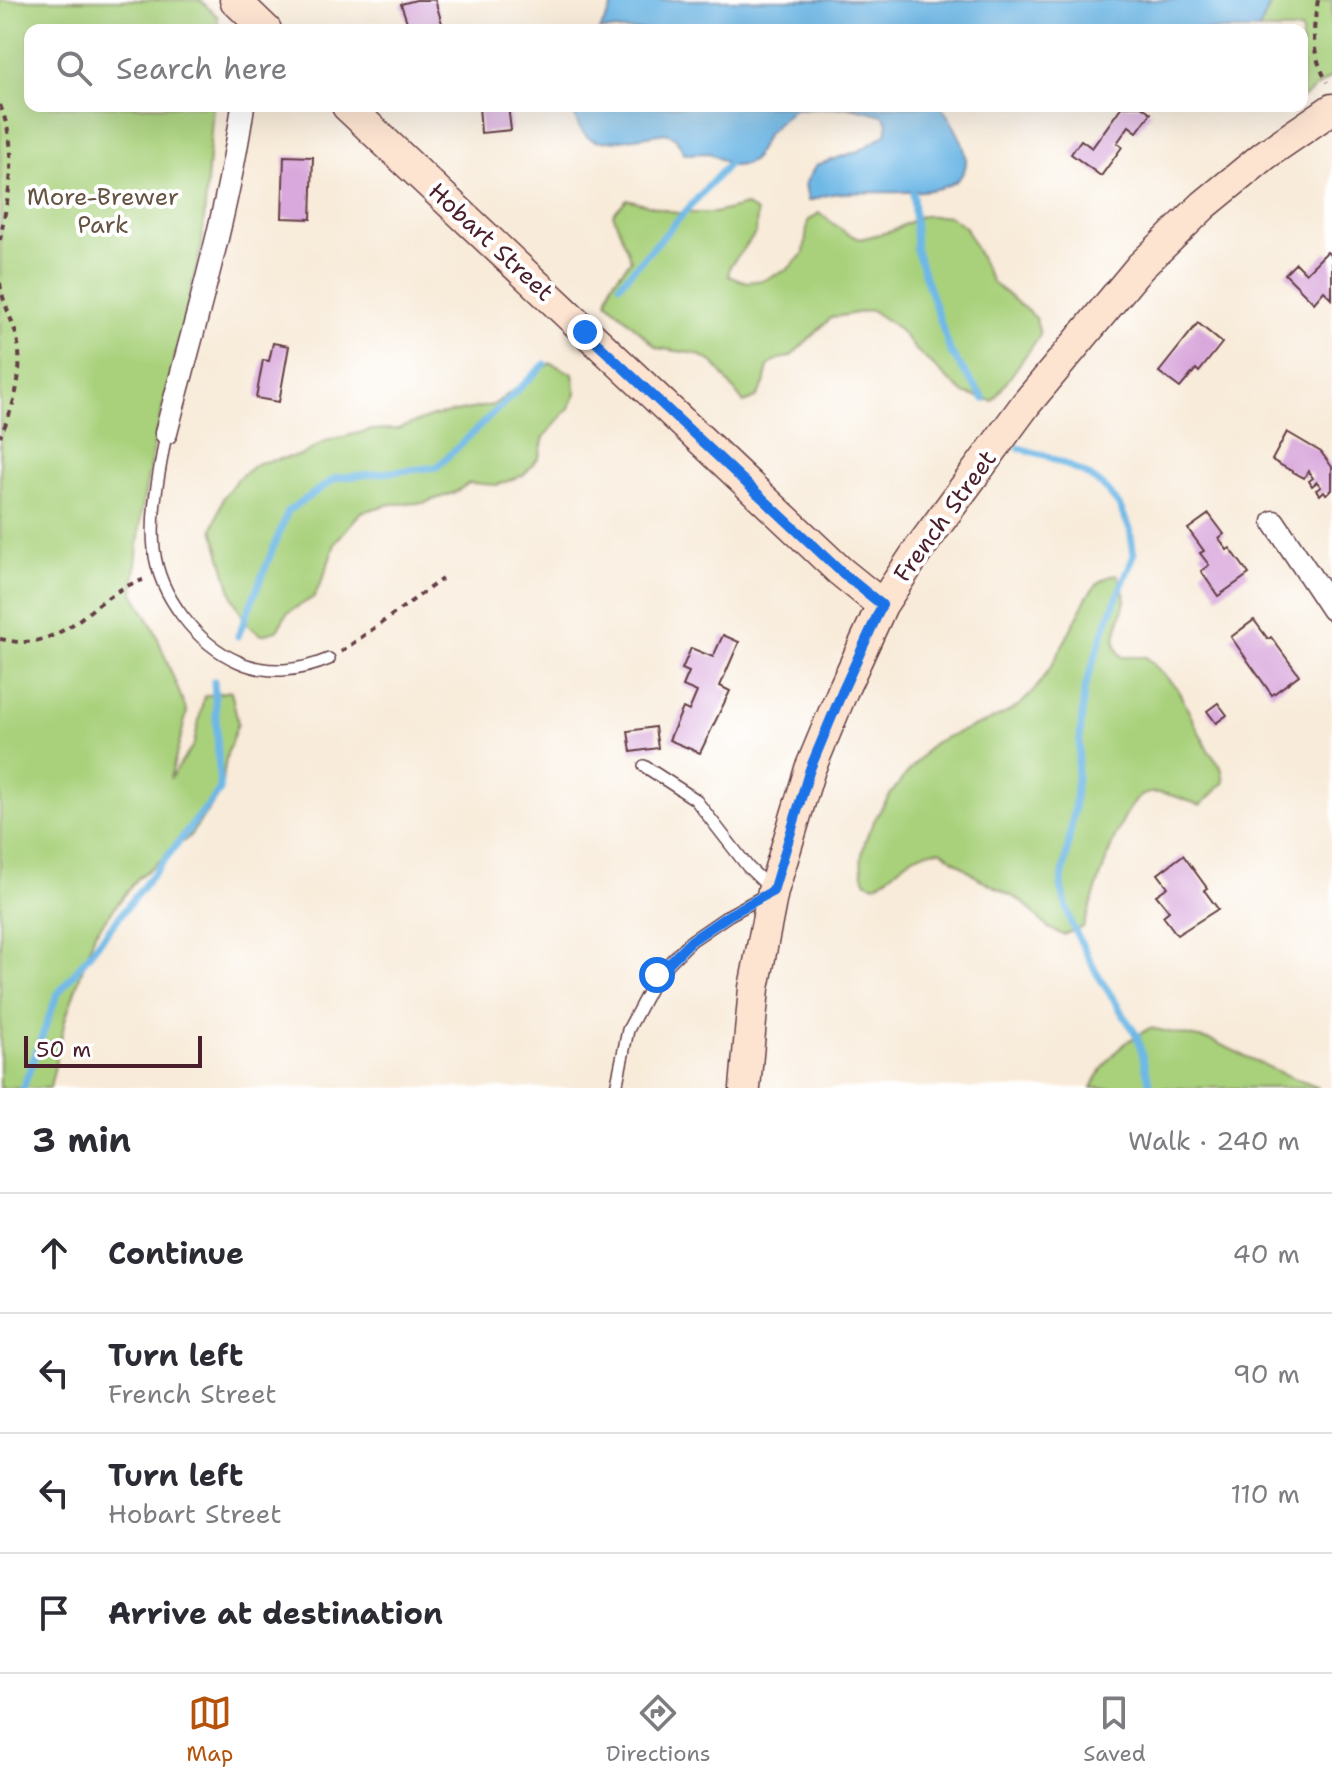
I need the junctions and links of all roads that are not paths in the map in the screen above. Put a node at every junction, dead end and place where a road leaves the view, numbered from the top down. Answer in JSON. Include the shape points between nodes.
{"nodes":[{"id":1,"x":1332,"y":109,"type":"edge"},
{"id":2,"x":242,"y":112,"type":"edge"},
{"id":3,"x":353,"y":112,"type":"edge"},
{"id":4,"x":166,"y":433,"type":"joint"},
{"id":5,"x":1274,"y":522,"type":"dead end"},
{"id":6,"x":882,"y":605,"type":"junction"},
{"id":7,"x":1332,"y":609,"type":"edge"},
{"id":8,"x":329,"y":659,"type":"road end"},
{"id":9,"x":644,"y":766,"type":"dead end"},
{"id":10,"x":773,"y":891,"type":"junction"},
{"id":11,"x":616,"y":1088,"type":"edge"},
{"id":12,"x":745,"y":1088,"type":"edge"}],
"edges":[{"from":1,"to":6,"type":"street","name":"French Street","via":[[1228,185],[1140,267],[1026,404]]},
{"from":2,"to":4,"type":"street","via":[[235,164]]},
{"from":3,"to":6,"type":"street","name":"Hobart Street"},
{"from":4,"to":8,"type":"lane","via":[[154,549],[160,576],[177,608],[211,645],[240,663],[275,670],[307,668]]},
{"from":5,"to":7,"type":"street"},
{"from":6,"to":10,"type":"street","name":"French Street","via":[[810,769]]},
{"from":9,"to":10,"type":"lane","via":[[695,799]]},
{"from":10,"to":11,"type":"lane","via":[[691,941],[657,975],[628,1030]]},
{"from":10,"to":12,"type":"street","name":"French Street","via":[[754,988]]}]}
